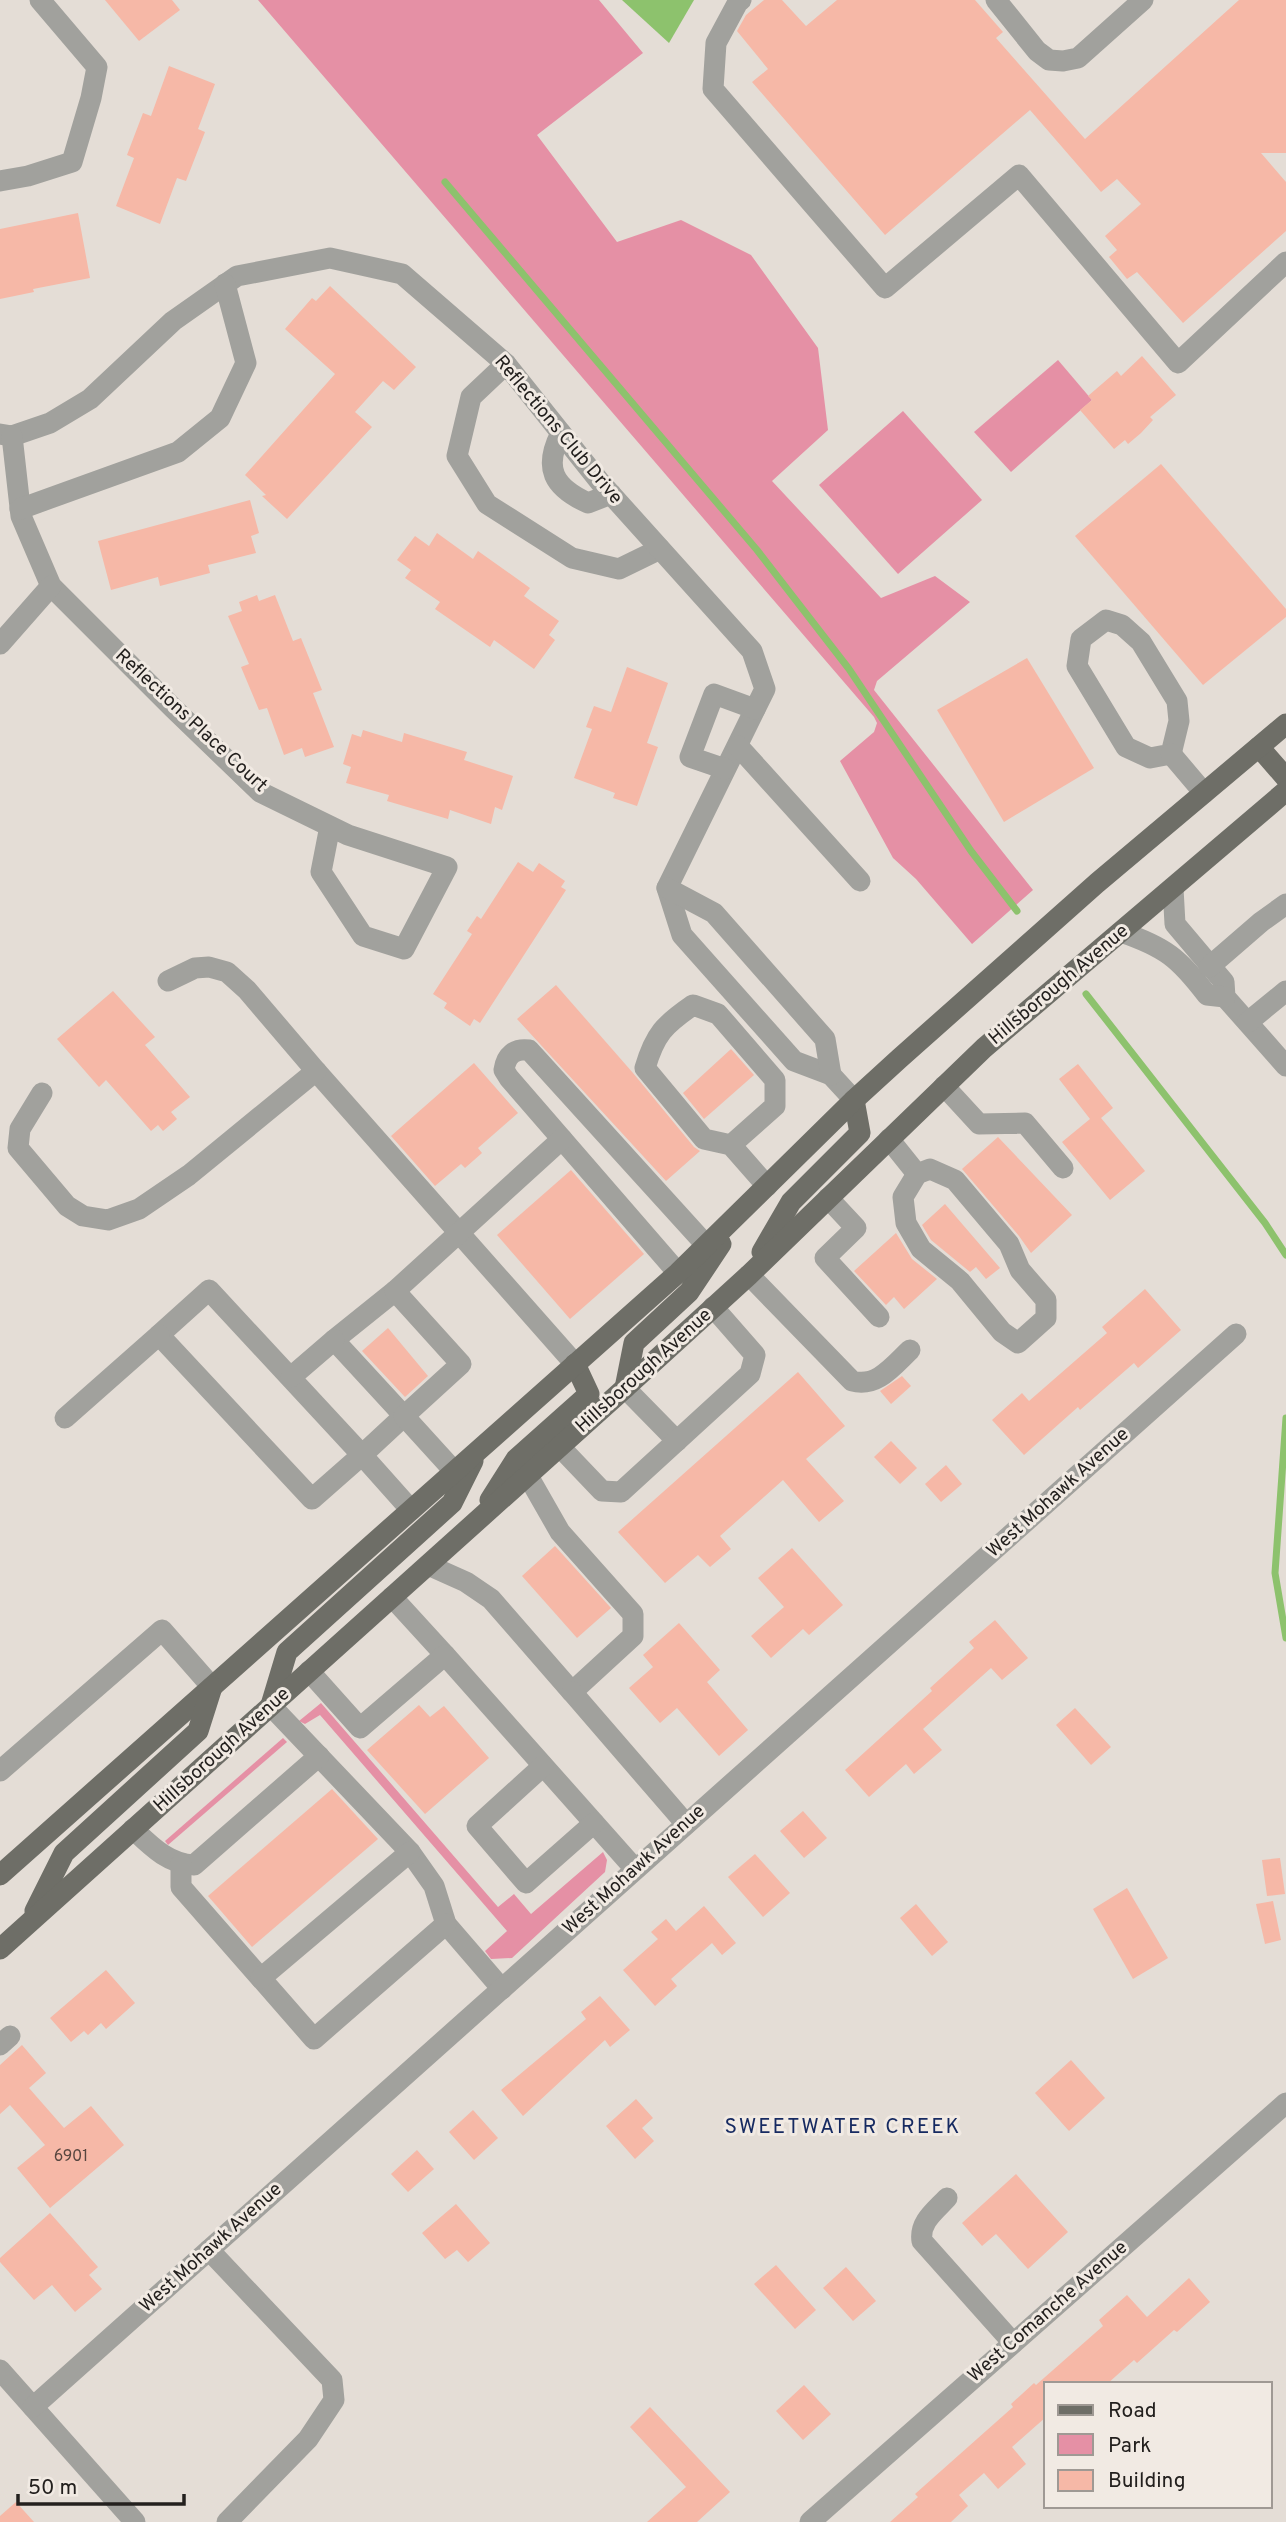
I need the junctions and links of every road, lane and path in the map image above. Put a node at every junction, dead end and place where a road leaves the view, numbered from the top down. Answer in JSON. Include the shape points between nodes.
{"nodes":[{"id":1,"x":40,"y":0,"type":"edge"},
{"id":2,"x":741,"y":0,"type":"edge"},
{"id":3,"x":996,"y":0,"type":"edge"},
{"id":4,"x":1143,"y":0,"type":"edge"},
{"id":5,"x":0,"y":181,"type":"edge"},
{"id":6,"x":1286,"y":262,"type":"edge"},
{"id":7,"x":225,"y":284,"type":"junction"},
{"id":8,"x":506,"y":365,"type":"junction"},
{"id":9,"x":561,"y":433,"type":"junction"},
{"id":10,"x":6,"y":435,"type":"edge"},
{"id":11,"x":611,"y":494,"type":"junction"},
{"id":12,"x":20,"y":509,"type":"junction"},
{"id":13,"x":660,"y":549,"type":"junction"},
{"id":14,"x":51,"y":586,"type":"junction"},
{"id":15,"x":0,"y":644,"type":"edge"},
{"id":16,"x":755,"y":709,"type":"junction"},
{"id":17,"x":1286,"y":724,"type":"edge"},
{"id":18,"x":738,"y":746,"type":"junction"},
{"id":19,"x":1259,"y":747,"type":"junction"},
{"id":20,"x":1171,"y":754,"type":"junction"},
{"id":21,"x":725,"y":769,"type":"junction"},
{"id":22,"x":1286,"y":778,"type":"edge"},
{"id":23,"x":1286,"y":791,"type":"edge"},
{"id":24,"x":1204,"y":793,"type":"junction"},
{"id":25,"x":330,"y":826,"type":"junction"},
{"id":26,"x":860,"y":881,"type":"dead end"},
{"id":27,"x":667,"y":888,"type":"junction"},
{"id":28,"x":1172,"y":888,"type":"junction"},
{"id":29,"x":1286,"y":904,"type":"edge"},
{"id":30,"x":1121,"y":932,"type":"junction"},
{"id":31,"x":1209,"y":967,"type":"junction"},
{"id":32,"x":168,"y":981,"type":"dead end"},
{"id":33,"x":1286,"y":991,"type":"edge"},
{"id":34,"x":1224,"y":997,"type":"junction"},
{"id":35,"x":1248,"y":1023,"type":"junction"},
{"id":36,"x":1286,"y":1066,"type":"edge"},
{"id":37,"x":316,"y":1070,"type":"junction"},
{"id":38,"x":831,"y":1075,"type":"junction"},
{"id":39,"x":944,"y":1086,"type":"junction"},
{"id":40,"x":41,"y":1093,"type":"dead end"},
{"id":41,"x":854,"y":1100,"type":"junction"},
{"id":42,"x":562,"y":1139,"type":"junction"},
{"id":43,"x":889,"y":1139,"type":"junction"},
{"id":44,"x":731,"y":1145,"type":"junction"},
{"id":45,"x":1063,"y":1168,"type":"dead end"},
{"id":46,"x":917,"y":1174,"type":"junction"},
{"id":47,"x":767,"y":1186,"type":"junction"},
{"id":48,"x":828,"y":1198,"type":"junction"},
{"id":49,"x":745,"y":1207,"type":"junction"},
{"id":50,"x":460,"y":1232,"type":"junction"},
{"id":51,"x":706,"y":1245,"type":"junction"},
{"id":52,"x":678,"y":1273,"type":"junction"},
{"id":53,"x":748,"y":1275,"type":"junction"},
{"id":54,"x":395,"y":1291,"type":"junction"},
{"id":55,"x":713,"y":1307,"type":"junction"},
{"id":56,"x":878,"y":1317,"type":"dead end"},
{"id":57,"x":1236,"y":1334,"type":"dead end"},
{"id":58,"x":159,"y":1335,"type":"junction"},
{"id":59,"x":334,"y":1339,"type":"junction"},
{"id":60,"x":910,"y":1350,"type":"dead end"},
{"id":61,"x":575,"y":1364,"type":"junction"},
{"id":62,"x":291,"y":1377,"type":"junction"},
{"id":63,"x":625,"y":1388,"type":"junction"},
{"id":64,"x":404,"y":1416,"type":"junction"},
{"id":65,"x":65,"y":1418,"type":"dead end"},
{"id":66,"x":677,"y":1441,"type":"junction"},
{"id":67,"x":560,"y":1447,"type":"junction"},
{"id":68,"x":479,"y":1450,"type":"junction"},
{"id":69,"x":362,"y":1455,"type":"junction"},
{"id":70,"x":454,"y":1471,"type":"junction"},
{"id":71,"x":528,"y":1476,"type":"junction"},
{"id":72,"x":411,"y":1510,"type":"junction"},
{"id":73,"x":477,"y":1521,"type":"junction"},
{"id":74,"x":428,"y":1565,"type":"junction"},
{"id":75,"x":392,"y":1597,"type":"junction"},
{"id":76,"x":445,"y":1655,"type":"junction"},
{"id":77,"x":309,"y":1671,"type":"junction"},
{"id":78,"x":212,"y":1687,"type":"junction"},
{"id":79,"x":572,"y":1692,"type":"junction"},
{"id":80,"x":271,"y":1706,"type":"junction"},
{"id":81,"x":319,"y":1756,"type":"junction"},
{"id":82,"x":543,"y":1766,"type":"junction"},
{"id":83,"x":0,"y":1771,"type":"edge"},
{"id":84,"x":594,"y":1823,"type":"junction"},
{"id":85,"x":686,"y":1824,"type":"junction"},
{"id":86,"x":133,"y":1829,"type":"junction"},
{"id":87,"x":410,"y":1852,"type":"junction"},
{"id":88,"x":181,"y":1864,"type":"junction"},
{"id":89,"x":635,"y":1869,"type":"junction"},
{"id":90,"x":0,"y":1875,"type":"edge"},
{"id":91,"x":30,"y":1922,"type":"junction"},
{"id":92,"x":446,"y":1924,"type":"junction"},
{"id":93,"x":0,"y":1949,"type":"edge"},
{"id":94,"x":261,"y":1978,"type":"junction"},
{"id":95,"x":502,"y":1989,"type":"junction"},
{"id":96,"x":1286,"y":2103,"type":"edge"},
{"id":97,"x":947,"y":2198,"type":"dead end"},
{"id":98,"x":209,"y":2250,"type":"junction"},
{"id":99,"x":1013,"y":2343,"type":"junction"},
{"id":100,"x":0,"y":2370,"type":"edge"},
{"id":101,"x":33,"y":2407,"type":"junction"},
{"id":102,"x":134,"y":2521,"type":"edge"},
{"id":103,"x":227,"y":2522,"type":"edge"},
{"id":104,"x":810,"y":2522,"type":"edge"}],
"edges":[{"from":1,"to":5,"type":"street","via":[[97,67],[91,97],[72,162]]},
{"from":2,"to":6,"type":"street","via":[[716,43],[713,89],[885,288],[1019,175],[1178,363]]},
{"from":3,"to":4,"type":"street","via":[[1037,51],[1049,60],[1063,61],[1078,58]]},
{"from":7,"to":8,"type":"street","name":"Reflections Club Drive","via":[[237,276],[330,258],[402,274]]},
{"from":7,"to":10,"type":"street","name":"Reflections Club Drive","via":[[173,321],[90,399],[50,424]]},
{"from":7,"to":12,"type":"street","via":[[246,363],[220,418],[178,452]]},
{"from":8,"to":9,"type":"street","name":"Reflections Club Drive"},
{"from":8,"to":13,"type":"street","via":[[471,397],[457,456],[487,504],[572,558],[619,569]]},
{"from":9,"to":11,"type":"street","name":"Reflections Club Drive"},
{"from":9,"to":11,"type":"street","via":[[552,450],[553,476],[568,494],[588,503]]},
{"from":10,"to":12,"type":"street","name":"Reflections Place Court"},
{"from":11,"to":13,"type":"street","name":"Reflections Club Drive"},
{"from":12,"to":14,"type":"street","name":"Reflections Place Court"},
{"from":13,"to":16,"type":"street","name":"Reflections Club Drive","via":[[752,651],[765,689]]},
{"from":14,"to":15,"type":"street"},
{"from":14,"to":25,"type":"street","name":"Reflections Place Court","via":[[260,792]]},
{"from":16,"to":18,"type":"street","name":"Reflections Club Drive"},
{"from":16,"to":21,"type":"street","via":[[714,694],[690,757]]},
{"from":17,"to":19,"type":"main road"},
{"from":18,"to":21,"type":"street","name":"Reflections Club Drive"},
{"from":18,"to":26,"type":"street"},
{"from":19,"to":22,"type":"main road"},
{"from":19,"to":24,"type":"main road"},
{"from":20,"to":20,"type":"street","via":[[1179,721],[1177,701],[1141,642],[1122,625],[1105,620],[1081,639],[1077,666],[1126,747],[1150,758]]},
{"from":20,"to":24,"type":"street"},
{"from":21,"to":27,"type":"street","name":"Reflections Club Drive"},
{"from":23,"to":28,"type":"main road","name":"Hillsborough Avenue"},
{"from":24,"to":41,"type":"main road"},
{"from":25,"to":25,"type":"street","name":"Reflections Place Court","via":[[447,867],[404,949],[363,936],[321,872]]},
{"from":27,"to":38,"type":"street","via":[[682,935],[690,945],[794,1061]]},
{"from":27,"to":38,"type":"street","via":[[714,913],[742,944],[825,1039]]},
{"from":28,"to":30,"type":"main road","name":"Hillsborough Avenue"},
{"from":28,"to":31,"type":"street","via":[[1175,925]]},
{"from":29,"to":31,"type":"street"},
{"from":30,"to":34,"type":"street","via":[[1166,950],[1207,995]]},
{"from":30,"to":39,"type":"main road","name":"Hillsborough Avenue"},
{"from":31,"to":34,"type":"street","via":[[1224,982]]},
{"from":32,"to":37,"type":"street","via":[[195,968],[228,972]]},
{"from":33,"to":35,"type":"street"},
{"from":34,"to":35,"type":"street"},
{"from":35,"to":36,"type":"street"},
{"from":37,"to":40,"type":"street","via":[[189,1174],[139,1209],[108,1220],[83,1216],[67,1206],[18,1148],[20,1129]]},
{"from":37,"to":50,"type":"street"},
{"from":38,"to":41,"type":"street"},
{"from":39,"to":43,"type":"main road","name":"Hillsborough Avenue"},
{"from":39,"to":45,"type":"street","via":[[979,1124],[1025,1123]]},
{"from":41,"to":47,"type":"main road"},
{"from":41,"to":53,"type":"main road","via":[[860,1133],[791,1202]]},
{"from":42,"to":50,"type":"street"},
{"from":42,"to":51,"type":"street","via":[[504,1070],[510,1055],[519,1049],[529,1050]]},
{"from":42,"to":52,"type":"street"},
{"from":43,"to":46,"type":"street"},
{"from":43,"to":48,"type":"main road","name":"Hillsborough Avenue"},
{"from":44,"to":44,"type":"street","via":[[704,1139],[645,1068],[653,1041],[667,1024],[694,1005],[718,1014],[775,1080],[775,1106]]},
{"from":44,"to":47,"type":"street"},
{"from":46,"to":46,"type":"street","via":[[903,1197],[906,1223],[916,1240],[960,1281],[1002,1332],[1018,1343],[1046,1318],[1046,1300],[1020,1270],[1009,1244],[955,1180],[930,1169]]},
{"from":47,"to":49,"type":"main road"},
{"from":48,"to":53,"type":"main road","name":"Hillsborough Avenue"},
{"from":48,"to":56,"type":"street","via":[[856,1228],[825,1258]]},
{"from":49,"to":51,"type":"main road"},
{"from":49,"to":63,"type":"main road","via":[[689,1292],[634,1343]]},
{"from":50,"to":54,"type":"street"},
{"from":50,"to":61,"type":"street"},
{"from":51,"to":52,"type":"main road"},
{"from":52,"to":61,"type":"main road"},
{"from":53,"to":55,"type":"main road","name":"Hillsborough Avenue"},
{"from":53,"to":60,"type":"street","via":[[852,1381],[872,1383]]},
{"from":54,"to":59,"type":"street"},
{"from":54,"to":64,"type":"street","via":[[461,1364]]},
{"from":55,"to":63,"type":"main road","name":"Hillsborough Avenue"},
{"from":55,"to":66,"type":"street","via":[[755,1355],[750,1374]]},
{"from":57,"to":85,"type":"street","name":"West Mohawk Avenue"},
{"from":58,"to":62,"type":"street","via":[[209,1290]]},
{"from":58,"to":65,"type":"street"},
{"from":58,"to":69,"type":"street","via":[[312,1499]]},
{"from":59,"to":62,"type":"street"},
{"from":59,"to":64,"type":"street"},
{"from":61,"to":68,"type":"main road"},
{"from":61,"to":73,"type":"main road","via":[[589,1394],[516,1459]]},
{"from":62,"to":69,"type":"street"},
{"from":63,"to":66,"type":"street"},
{"from":63,"to":67,"type":"main road","name":"Hillsborough Avenue"},
{"from":64,"to":69,"type":"street"},
{"from":64,"to":70,"type":"street"},
{"from":66,"to":67,"type":"street","via":[[621,1492],[602,1491]]},
{"from":67,"to":71,"type":"main road","name":"Hillsborough Avenue"},
{"from":68,"to":70,"type":"main road"},
{"from":68,"to":80,"type":"main road","via":[[452,1503],[287,1653]]},
{"from":69,"to":72,"type":"street"},
{"from":70,"to":72,"type":"main road"},
{"from":71,"to":73,"type":"main road","name":"Hillsborough Avenue"},
{"from":71,"to":79,"type":"street","via":[[560,1532],[633,1614],[633,1636]]},
{"from":72,"to":78,"type":"main road"},
{"from":73,"to":74,"type":"main road","name":"Hillsborough Avenue"},
{"from":74,"to":75,"type":"main road","name":"Hillsborough Avenue"},
{"from":74,"to":79,"type":"street","via":[[491,1599]]},
{"from":75,"to":76,"type":"street"},
{"from":75,"to":77,"type":"main road","name":"Hillsborough Avenue"},
{"from":76,"to":77,"type":"street","via":[[360,1728]]},
{"from":76,"to":82,"type":"street"},
{"from":77,"to":80,"type":"main road","name":"Hillsborough Avenue"},
{"from":78,"to":83,"type":"street","via":[[162,1630]]},
{"from":78,"to":90,"type":"main road"},
{"from":78,"to":91,"type":"main road","via":[[198,1731],[64,1853]]},
{"from":79,"to":85,"type":"street"},
{"from":80,"to":81,"type":"street"},
{"from":80,"to":86,"type":"main road","name":"Hillsborough Avenue"},
{"from":81,"to":87,"type":"street"},
{"from":81,"to":88,"type":"street","via":[[194,1864]]},
{"from":82,"to":84,"type":"street"},
{"from":82,"to":84,"type":"street","via":[[477,1826],[526,1883]]},
{"from":84,"to":89,"type":"street"},
{"from":85,"to":89,"type":"street","name":"West Mohawk Avenue"},
{"from":86,"to":88,"type":"street"},
{"from":86,"to":91,"type":"main road","name":"Hillsborough Avenue"},
{"from":87,"to":92,"type":"street","via":[[434,1886]]},
{"from":87,"to":94,"type":"street"},
{"from":88,"to":94,"type":"street","via":[[181,1887]]},
{"from":89,"to":95,"type":"street","name":"West Mohawk Avenue"},
{"from":91,"to":93,"type":"main road","name":"Hillsborough Avenue"},
{"from":92,"to":94,"type":"street","via":[[314,2039]]},
{"from":92,"to":95,"type":"street"},
{"from":95,"to":98,"type":"street","name":"West Mohawk Avenue"},
{"from":96,"to":99,"type":"street","name":"West Comanche Avenue"},
{"from":97,"to":99,"type":"street","via":[[924,2222],[922,2241]]},
{"from":98,"to":101,"type":"street","name":"West Mohawk Avenue"},
{"from":98,"to":103,"type":"street","via":[[332,2380],[334,2400],[308,2439]]},
{"from":99,"to":104,"type":"street","name":"West Comanche Avenue"},
{"from":100,"to":101,"type":"street"},
{"from":101,"to":102,"type":"street"}]}
